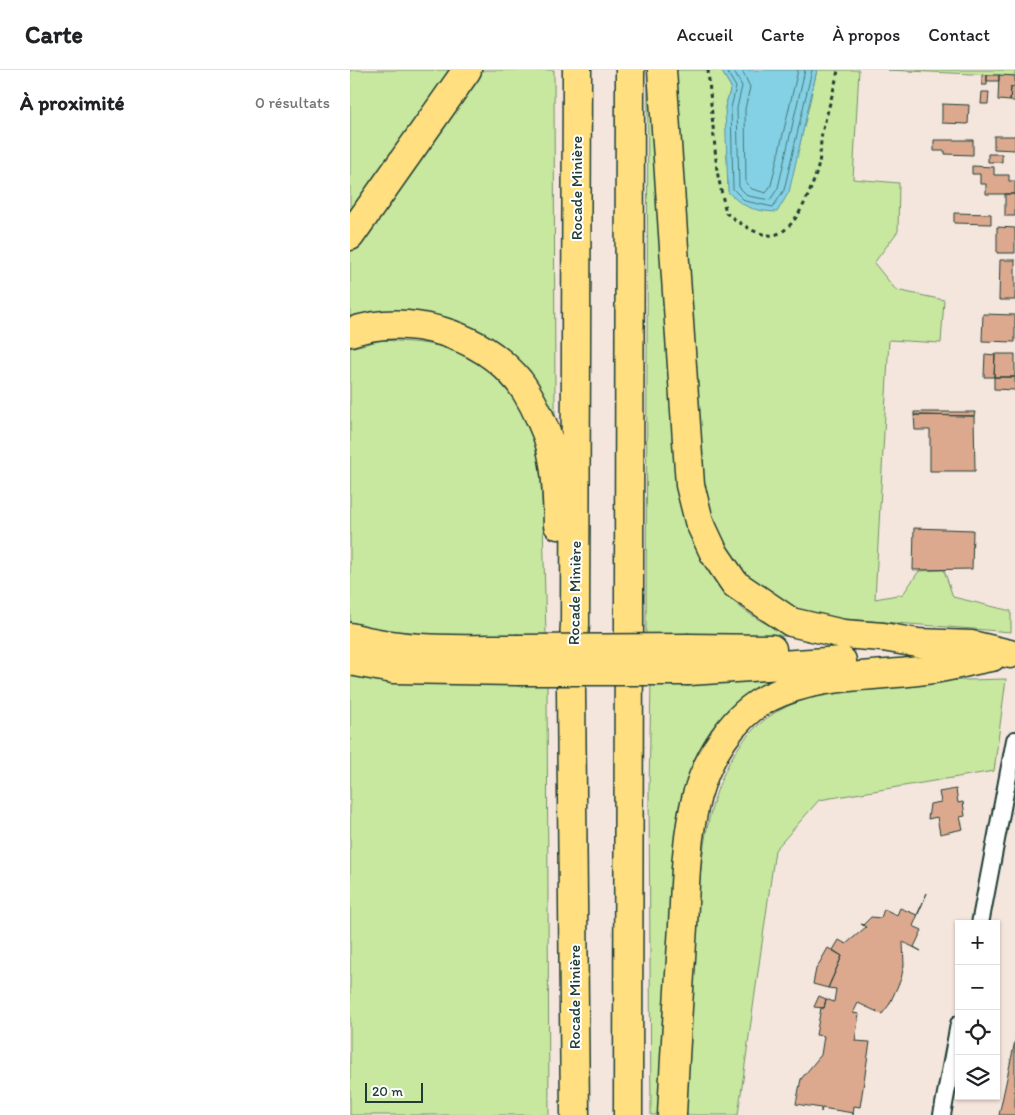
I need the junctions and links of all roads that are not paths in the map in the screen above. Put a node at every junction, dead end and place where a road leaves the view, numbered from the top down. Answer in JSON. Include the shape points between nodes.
{"nodes":[{"id":1,"x":467,"y":70,"type":"edge"},
{"id":2,"x":577,"y":70,"type":"edge"},
{"id":3,"x":630,"y":70,"type":"edge"},
{"id":4,"x":662,"y":70,"type":"edge"},
{"id":5,"x":350,"y":236,"type":"edge"},
{"id":6,"x":350,"y":332,"type":"edge"},
{"id":7,"x":350,"y":637,"type":"edge"},
{"id":8,"x":918,"y":642,"type":"junction"},
{"id":9,"x":517,"y":660,"type":"junction"},
{"id":10,"x":689,"y":660,"type":"junction"},
{"id":11,"x":970,"y":660,"type":"junction"},
{"id":12,"x":350,"y":661,"type":"edge"},
{"id":13,"x":571,"y":689,"type":"junction"},
{"id":14,"x":1015,"y":740,"type":"edge"},
{"id":15,"x":981,"y":920,"type":"edge"},
{"id":16,"x":955,"y":1045,"type":"edge"},
{"id":17,"x":575,"y":1115,"type":"edge"},
{"id":18,"x":628,"y":1115,"type":"edge"},
{"id":19,"x":672,"y":1115,"type":"edge"},
{"id":20,"x":942,"y":1115,"type":"edge"}],
"edges":[{"from":1,"to":5,"type":"highway"},
{"from":2,"to":13,"type":"highway","name":"Rocade Minière","via":[[575,624]]},
{"from":3,"to":18,"type":"highway"},
{"from":4,"to":8,"type":"highway","via":[[690,485],[699,521],[714,553],[735,584],[790,622],[843,634]]},
{"from":6,"to":13,"type":"highway","via":[[397,325],[436,329],[482,349],[520,382],[547,436],[554,464],[560,624]]},
{"from":7,"to":9,"type":"highway","via":[[376,644]]},
{"from":8,"to":10,"type":"highway"},
{"from":8,"to":11,"type":"highway","via":[[972,645],[1010,654]]},
{"from":9,"to":10,"type":"highway","bridge":true},
{"from":9,"to":12,"type":"highway","via":[[393,669]]},
{"from":10,"to":11,"type":"highway"},
{"from":11,"to":19,"type":"highway","via":[[933,669],[800,684],[767,698],[744,715],[725,736],[697,794],[691,823]]},
{"from":13,"to":17,"type":"highway","name":"Rocade Minière"},
{"from":14,"to":15,"type":"street"},
{"from":16,"to":20,"type":"street"}]}
